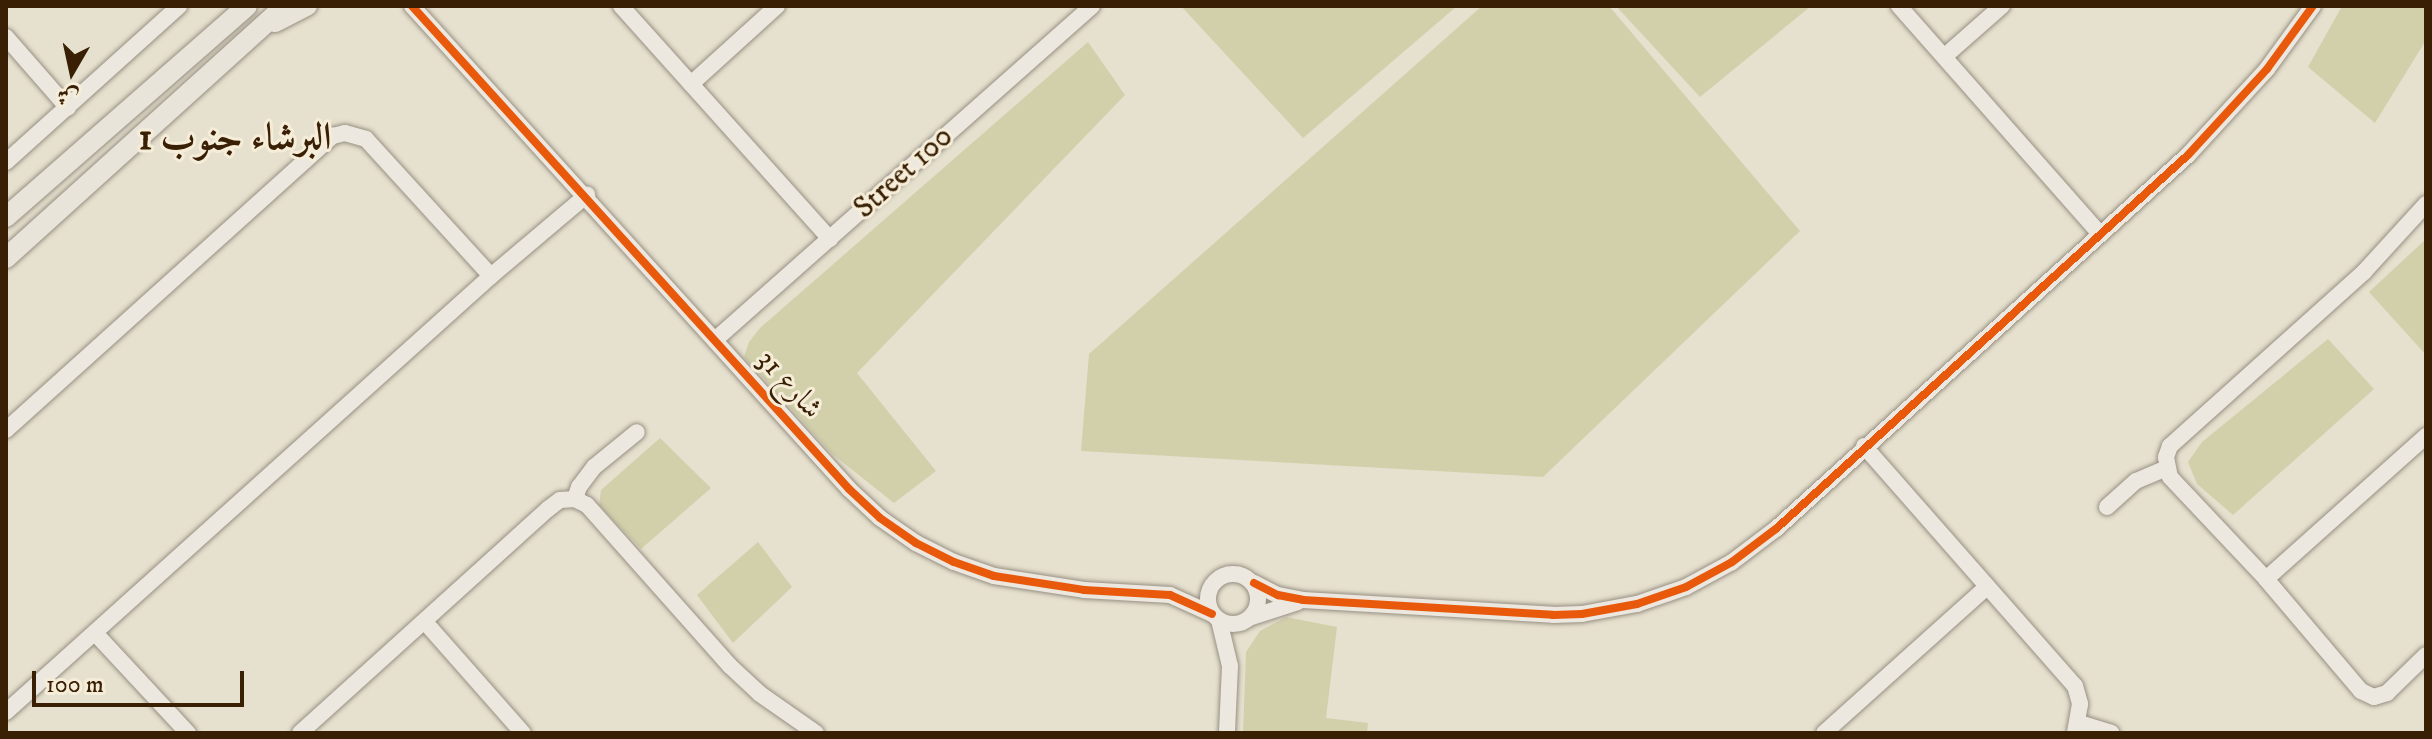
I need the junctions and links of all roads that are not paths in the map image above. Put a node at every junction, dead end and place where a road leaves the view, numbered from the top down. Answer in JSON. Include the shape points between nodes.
{"nodes":[{"id":1,"x":179,"y":6,"type":"edge"},
{"id":2,"x":247,"y":6,"type":"edge"},
{"id":3,"x":285,"y":6,"type":"edge"},
{"id":4,"x":307,"y":6,"type":"edge"},
{"id":5,"x":412,"y":6,"type":"edge"},
{"id":6,"x":621,"y":6,"type":"edge"},
{"id":7,"x":777,"y":6,"type":"edge"},
{"id":8,"x":1092,"y":6,"type":"edge"},
{"id":9,"x":1899,"y":6,"type":"edge"},
{"id":10,"x":2002,"y":6,"type":"edge"},
{"id":11,"x":2313,"y":6,"type":"edge"},
{"id":12,"x":424,"y":13,"type":"edge"},
{"id":13,"x":265,"y":27,"type":"junction"},
{"id":14,"x":6,"y":37,"type":"edge"},
{"id":15,"x":1945,"y":56,"type":"junction"},
{"id":16,"x":691,"y":84,"type":"junction"},
{"id":17,"x":68,"y":108,"type":"junction"},
{"id":18,"x":6,"y":162,"type":"edge"},
{"id":19,"x":587,"y":195,"type":"junction"},
{"id":20,"x":2426,"y":204,"type":"edge"},
{"id":21,"x":6,"y":217,"type":"edge"},
{"id":22,"x":2100,"y":234,"type":"junction"},
{"id":23,"x":830,"y":239,"type":"junction"},
{"id":24,"x":6,"y":258,"type":"edge"},
{"id":25,"x":491,"y":276,"type":"junction"},
{"id":26,"x":716,"y":339,"type":"junction"},
{"id":27,"x":6,"y":430,"type":"edge"},
{"id":28,"x":637,"y":432,"type":"dead end"},
{"id":29,"x":2426,"y":436,"type":"edge"},
{"id":30,"x":1864,"y":446,"type":"junction"},
{"id":31,"x":2166,"y":468,"type":"junction"},
{"id":32,"x":575,"y":499,"type":"junction"},
{"id":33,"x":2107,"y":507,"type":"dead end"},
{"id":34,"x":2266,"y":579,"type":"junction"},
{"id":35,"x":1214,"y":580,"type":"junction"},
{"id":36,"x":1254,"y":583,"type":"junction"},
{"id":37,"x":1987,"y":587,"type":"junction"},
{"id":38,"x":1170,"y":595,"type":"junction"},
{"id":39,"x":1303,"y":600,"type":"junction"},
{"id":40,"x":1216,"y":617,"type":"junction"},
{"id":41,"x":1248,"y":619,"type":"junction"},
{"id":42,"x":425,"y":622,"type":"junction"},
{"id":43,"x":95,"y":633,"type":"junction"},
{"id":44,"x":2426,"y":655,"type":"edge"},
{"id":45,"x":1230,"y":666,"type":"junction"},
{"id":46,"x":6,"y":712,"type":"edge"},
{"id":47,"x":791,"y":726,"type":"edge"},
{"id":48,"x":2077,"y":728,"type":"edge"},
{"id":49,"x":188,"y":733,"type":"edge"},
{"id":50,"x":300,"y":733,"type":"edge"},
{"id":51,"x":523,"y":733,"type":"edge"},
{"id":52,"x":816,"y":733,"type":"edge"},
{"id":53,"x":1227,"y":733,"type":"edge"},
{"id":54,"x":1824,"y":733,"type":"edge"},
{"id":55,"x":2111,"y":733,"type":"edge"}],
"edges":[{"from":1,"to":17,"type":"street"},
{"from":2,"to":21,"type":"main road"},
{"from":3,"to":13,"type":"main road"},
{"from":4,"to":13,"type":"main road"},
{"from":5,"to":12,"type":"street","name":"شارع 31"},
{"from":6,"to":16,"type":"street"},
{"from":7,"to":16,"type":"street"},
{"from":8,"to":23,"type":"street","name":"Street 100"},
{"from":9,"to":15,"type":"street"},
{"from":10,"to":15,"type":"street"},
{"from":11,"to":22,"type":"street","via":[[2229,113]]},
{"from":12,"to":19,"type":"street","name":"شارع 31"},
{"from":13,"to":24,"type":"main road"},
{"from":14,"to":17,"type":"street"},
{"from":15,"to":22,"type":"street"},
{"from":16,"to":23,"type":"street"},
{"from":17,"to":18,"type":"street"},
{"from":19,"to":25,"type":"street"},
{"from":19,"to":26,"type":"street","name":"شارع 31"},
{"from":20,"to":31,"type":"street","via":[[2364,272],[2170,446]]},
{"from":22,"to":30,"type":"street"},
{"from":23,"to":26,"type":"street","name":"Street 100"},
{"from":25,"to":27,"type":"street","via":[[366,139],[356,134],[333,136]]},
{"from":25,"to":43,"type":"street"},
{"from":26,"to":38,"type":"street","name":"شارع 31","via":[[849,489],[916,543],[994,576],[1084,590]]},
{"from":28,"to":32,"type":"street","via":[[594,467]]},
{"from":29,"to":34,"type":"street"},
{"from":30,"to":37,"type":"street"},
{"from":30,"to":39,"type":"street","via":[[1777,528],[1732,562],[1686,587],[1637,604],[1553,615]]},
{"from":31,"to":33,"type":"street","via":[[2136,481]]},
{"from":31,"to":34,"type":"street"},
{"from":32,"to":42,"type":"street","via":[[560,500],[548,509]]},
{"from":32,"to":47,"type":"street","via":[[587,505],[730,666]]},
{"from":34,"to":44,"type":"street","via":[[2361,691],[2374,697],[2387,693]]},
{"from":35,"to":36,"type":"street","via":[[1233,574]]},
{"from":35,"to":38,"type":"street","name":"شارع 31"},
{"from":35,"to":40,"type":"street","via":[[1207,599]]},
{"from":36,"to":39,"type":"street"},
{"from":36,"to":41,"type":"street","via":[[1259,601]]},
{"from":37,"to":48,"type":"street","via":[[2075,686],[2080,704]]},
{"from":37,"to":54,"type":"street"},
{"from":38,"to":40,"type":"street","name":"شارع 31"},
{"from":39,"to":41,"type":"street"},
{"from":40,"to":41,"type":"street","via":[[1227,624]]},
{"from":40,"to":45,"type":"street"},
{"from":41,"to":45,"type":"street"},
{"from":42,"to":50,"type":"street"},
{"from":42,"to":51,"type":"street"},
{"from":43,"to":46,"type":"street"},
{"from":43,"to":49,"type":"street"},
{"from":45,"to":53,"type":"street"},
{"from":47,"to":52,"type":"street"},
{"from":48,"to":55,"type":"street"}]}
